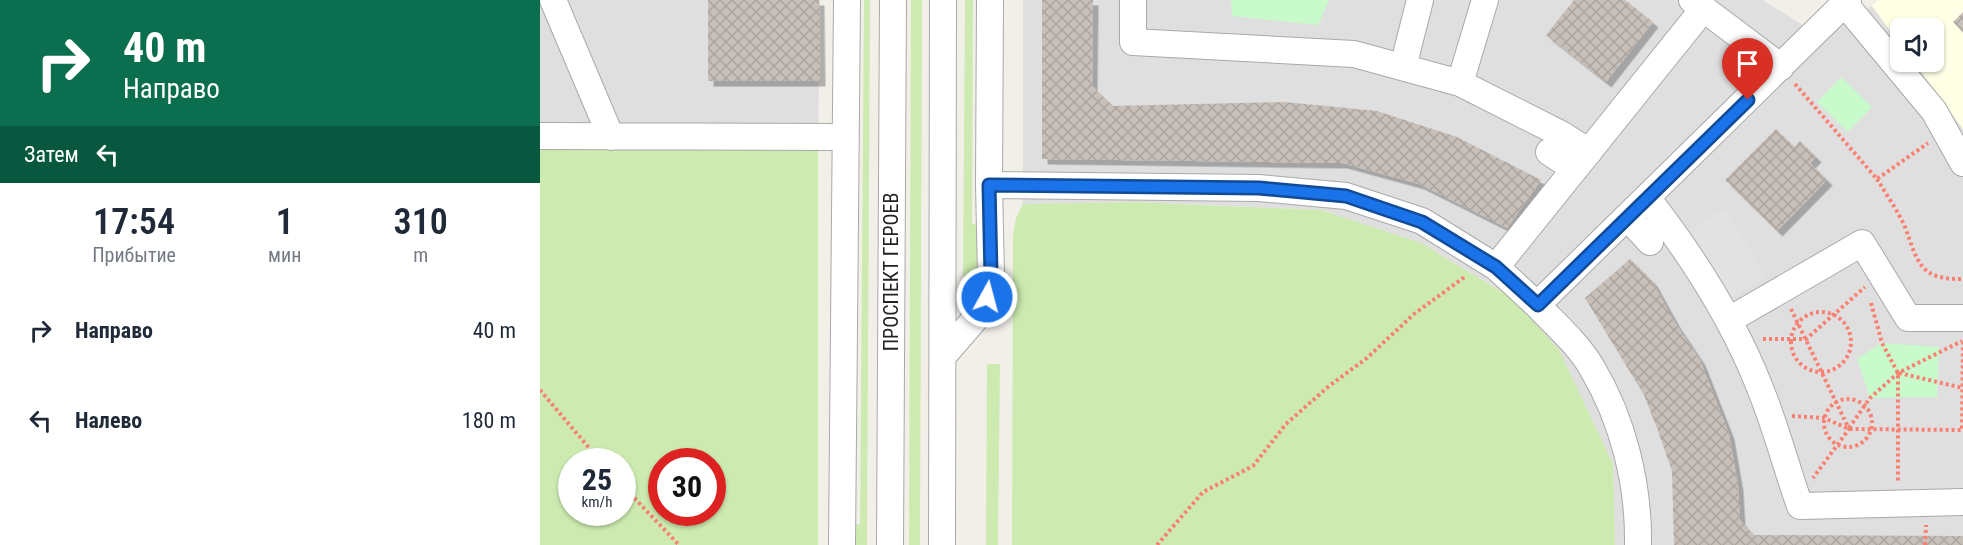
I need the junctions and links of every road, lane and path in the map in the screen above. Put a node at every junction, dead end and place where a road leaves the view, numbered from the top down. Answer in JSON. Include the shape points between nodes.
{"nodes":[{"id":1,"x":553,"y":0,"type":"edge"},
{"id":2,"x":847,"y":0,"type":"edge"},
{"id":3,"x":893,"y":0,"type":"edge"},
{"id":4,"x":943,"y":0,"type":"edge"},
{"id":5,"x":990,"y":0,"type":"edge"},
{"id":6,"x":1133,"y":0,"type":"edge"},
{"id":7,"x":1420,"y":0,"type":"edge"},
{"id":8,"x":1485,"y":0,"type":"edge"},
{"id":9,"x":1847,"y":2,"type":"edge"},
{"id":10,"x":1698,"y":4,"type":"edge"},
{"id":11,"x":1403,"y":67,"type":"junction"},
{"id":12,"x":1781,"y":68,"type":"junction"},
{"id":13,"x":1461,"y":83,"type":"junction"},
{"id":14,"x":1945,"y":130,"type":"junction"},
{"id":15,"x":540,"y":136,"type":"edge"},
{"id":16,"x":611,"y":137,"type":"junction"},
{"id":17,"x":846,"y":137,"type":"junction"},
{"id":18,"x":1549,"y":152,"type":"dead end"},
{"id":19,"x":1582,"y":160,"type":"junction"},
{"id":20,"x":1963,"y":164,"type":"edge"},
{"id":21,"x":1877,"y":179,"type":"junction"},
{"id":22,"x":989,"y":185,"type":"junction"},
{"id":23,"x":1648,"y":199,"type":"junction"},
{"id":24,"x":1628,"y":218,"type":"junction"},
{"id":25,"x":1650,"y":242,"type":"dead end"},
{"id":26,"x":1854,"y":247,"type":"junction"},
{"id":27,"x":1493,"y":265,"type":"junction"},
{"id":28,"x":1963,"y":279,"type":"edge"},
{"id":29,"x":1866,"y":286,"type":"junction"},
{"id":30,"x":1781,"y":290,"type":"junction"},
{"id":31,"x":1538,"y":305,"type":"junction"},
{"id":32,"x":1833,"y":315,"type":"junction"},
{"id":33,"x":1963,"y":318,"type":"edge"},
{"id":34,"x":1798,"y":322,"type":"junction"},
{"id":35,"x":1734,"y":330,"type":"junction"},
{"id":36,"x":1791,"y":339,"type":"junction"},
{"id":37,"x":1806,"y":339,"type":"junction"},
{"id":38,"x":1963,"y":340,"type":"edge"},
{"id":39,"x":943,"y":356,"type":"junction"},
{"id":40,"x":1823,"y":372,"type":"junction"},
{"id":41,"x":1898,"y":373,"type":"junction"},
{"id":42,"x":1963,"y":388,"type":"edge"},
{"id":43,"x":540,"y":390,"type":"edge"},
{"id":44,"x":1836,"y":403,"type":"junction"},
{"id":45,"x":1865,"y":405,"type":"junction"},
{"id":46,"x":1770,"y":414,"type":"junction"},
{"id":47,"x":1824,"y":418,"type":"junction"},
{"id":48,"x":1849,"y":429,"type":"junction"},
{"id":49,"x":1872,"y":429,"type":"junction"},
{"id":50,"x":1898,"y":429,"type":"junction"},
{"id":51,"x":1837,"y":445,"type":"junction"},
{"id":52,"x":589,"y":448,"type":"edge"},
{"id":53,"x":1797,"y":499,"type":"junction"},
{"id":54,"x":636,"y":500,"type":"edge"},
{"id":55,"x":1963,"y":502,"type":"edge"},
{"id":56,"x":1898,"y":504,"type":"junction"},
{"id":57,"x":678,"y":545,"type":"edge"},
{"id":58,"x":842,"y":545,"type":"edge"},
{"id":59,"x":890,"y":545,"type":"edge"},
{"id":60,"x":942,"y":545,"type":"edge"},
{"id":61,"x":1157,"y":545,"type":"edge"},
{"id":62,"x":1638,"y":545,"type":"edge"}],
"edges":[{"from":1,"to":16,"type":"street"},
{"from":2,"to":17,"type":"street"},
{"from":3,"to":59,"type":"street","name":"ПРОСПЕКТ ГЕРОЕВ"},
{"from":4,"to":39,"type":"street"},
{"from":5,"to":22,"type":"street"},
{"from":6,"to":11,"type":"street","via":[[1133,42],[1353,54]]},
{"from":7,"to":11,"type":"street"},
{"from":8,"to":13,"type":"street"},
{"from":9,"to":12,"type":"street"},
{"from":9,"to":14,"type":"street"},
{"from":10,"to":12,"type":"street"},
{"from":10,"to":19,"type":"street"},
{"from":11,"to":13,"type":"street"},
{"from":12,"to":21,"type":"path"},
{"from":12,"to":23,"type":"street"},
{"from":13,"to":19,"type":"street","via":[[1561,134]]},
{"from":14,"to":20,"type":"street"},
{"from":14,"to":21,"type":"path"},
{"from":15,"to":16,"type":"street"},
{"from":16,"to":17,"type":"street"},
{"from":17,"to":58,"type":"street"},
{"from":18,"to":19,"type":"street"},
{"from":19,"to":27,"type":"street"},
{"from":21,"to":28,"type":"path","via":[[1904,226],[1919,265],[1932,276]]},
{"from":22,"to":27,"type":"street","via":[[1259,188],[1346,196],[1422,222]]},
{"from":22,"to":39,"type":"street","via":[[991,275],[987,297],[975,319]]},
{"from":23,"to":24,"type":"street"},
{"from":23,"to":35,"type":"street","via":[[1679,239]]},
{"from":24,"to":25,"type":"street"},
{"from":24,"to":31,"type":"street"},
{"from":26,"to":29,"type":"path"},
{"from":26,"to":30,"type":"street"},
{"from":26,"to":33,"type":"street","via":[[1862,243],[1908,318]]},
{"from":27,"to":31,"type":"street"},
{"from":27,"to":61,"type":"path","via":[[1451,284],[1414,314],[1286,424],[1253,466],[1203,492]]},
{"from":29,"to":32,"type":"path"},
{"from":29,"to":41,"type":"path","via":[[1882,344]]},
{"from":30,"to":34,"type":"path"},
{"from":30,"to":35,"type":"street"},
{"from":31,"to":62,"type":"street","via":[[1592,366],[1621,431],[1634,486]]},
{"from":32,"to":34,"type":"path","via":[[1818,312]]},
{"from":32,"to":37,"type":"path"},
{"from":32,"to":40,"type":"path","via":[[1849,330],[1851,343],[1841,365]]},
{"from":34,"to":36,"type":"path"},
{"from":34,"to":37,"type":"path"},
{"from":35,"to":36,"type":"path"},
{"from":35,"to":46,"type":"street"},
{"from":36,"to":37,"type":"path"},
{"from":36,"to":40,"type":"path","via":[[1796,360],[1805,368]]},
{"from":37,"to":40,"type":"path"},
{"from":38,"to":41,"type":"path"},
{"from":38,"to":42,"type":"path"},
{"from":39,"to":60,"type":"street"},
{"from":40,"to":44,"type":"path"},
{"from":41,"to":42,"type":"path"},
{"from":41,"to":45,"type":"path"},
{"from":41,"to":50,"type":"path"},
{"from":42,"to":50,"type":"path","via":[[1962,430]]},
{"from":43,"to":52,"type":"path"},
{"from":44,"to":45,"type":"path","via":[[1854,399]]},
{"from":44,"to":47,"type":"path"},
{"from":44,"to":48,"type":"path"},
{"from":45,"to":48,"type":"path"},
{"from":45,"to":49,"type":"path","via":[[1872,416]]},
{"from":46,"to":47,"type":"path"},
{"from":46,"to":53,"type":"street"},
{"from":47,"to":48,"type":"path"},
{"from":47,"to":51,"type":"path","via":[[1824,431]]},
{"from":48,"to":49,"type":"path"},
{"from":48,"to":51,"type":"path"},
{"from":49,"to":50,"type":"path"},
{"from":49,"to":51,"type":"path","via":[[1866,441],[1855,447]]},
{"from":50,"to":56,"type":"path"},
{"from":51,"to":53,"type":"path"},
{"from":53,"to":56,"type":"street","via":[[1800,506]]},
{"from":54,"to":57,"type":"path"},
{"from":55,"to":56,"type":"street"}]}
